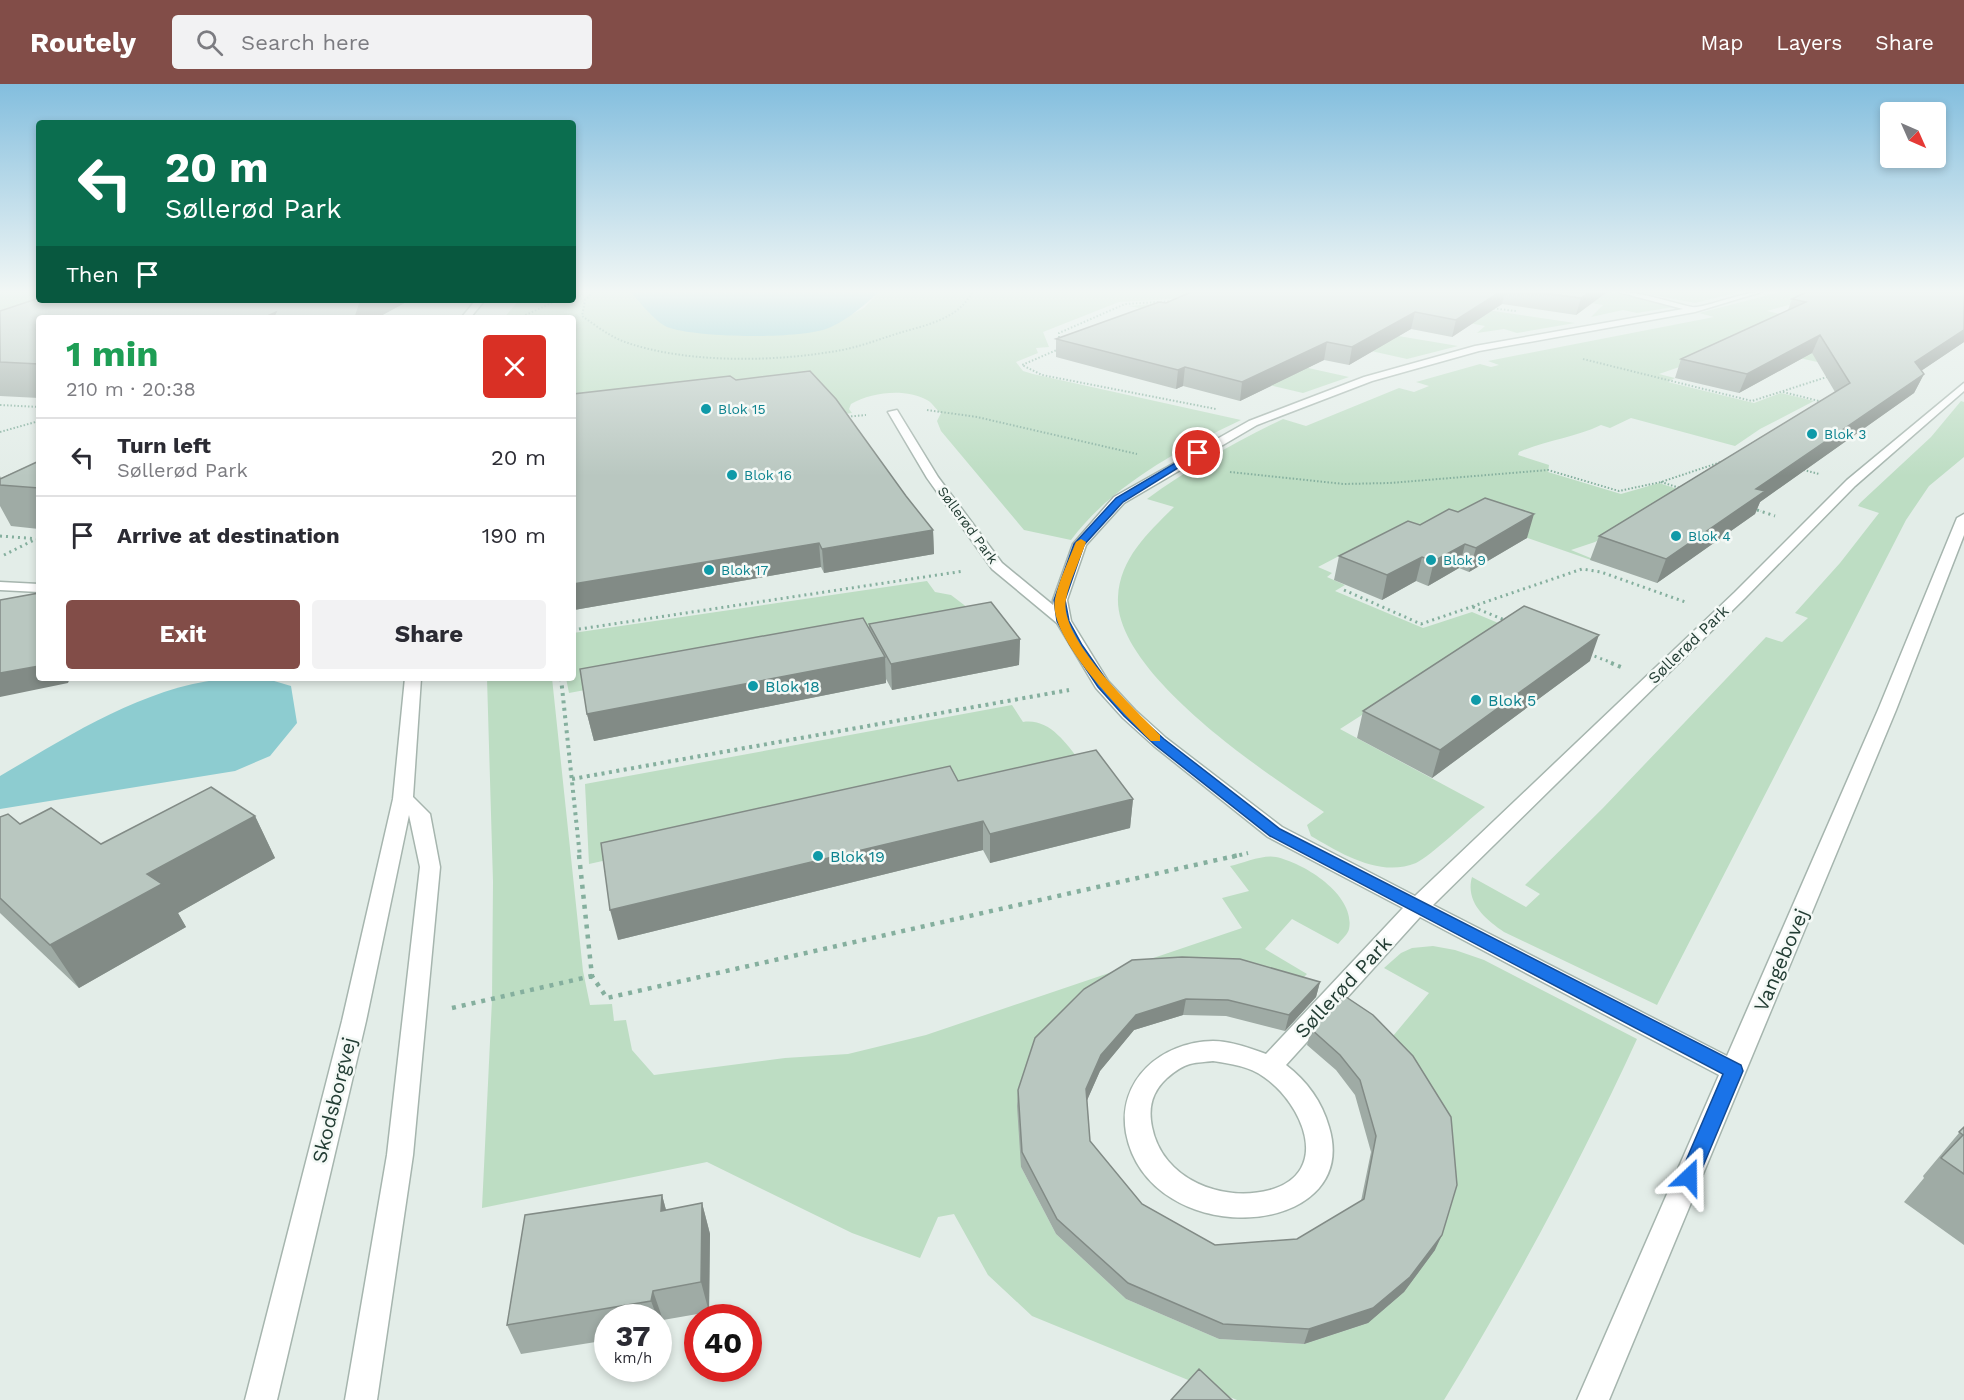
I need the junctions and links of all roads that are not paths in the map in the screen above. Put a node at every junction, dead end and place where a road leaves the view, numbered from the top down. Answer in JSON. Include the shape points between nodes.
{"nodes":[{"id":1,"x":1459,"y":353,"type":"edge"},
{"id":2,"x":1964,"y":386,"type":"edge"},
{"id":3,"x":893,"y":412,"type":"road end"},
{"id":4,"x":1964,"y":518,"type":"edge"},
{"id":5,"x":0,"y":586,"type":"edge"},
{"id":6,"x":36,"y":588,"type":"edge"},
{"id":7,"x":0,"y":594,"type":"edge"},
{"id":8,"x":1063,"y":621,"type":"junction"},
{"id":9,"x":413,"y":681,"type":"edge"},
{"id":10,"x":403,"y":799,"type":"junction"},
{"id":11,"x":1416,"y":907,"type":"junction"},
{"id":12,"x":1269,"y":1066,"type":"junction"},
{"id":13,"x":1734,"y":1071,"type":"junction"},
{"id":14,"x":261,"y":1400,"type":"edge"},
{"id":15,"x":361,"y":1400,"type":"edge"},
{"id":16,"x":1593,"y":1400,"type":"edge"}],
"edges":[{"from":1,"to":8,"type":"street","name":"Søllerød Park","via":[[1368,379],[1260,420],[1119,500],[1080,544],[1060,600]]},
{"from":2,"to":11,"type":"street","name":"Søllerød Park","via":[[1851,483]]},
{"from":3,"to":8,"type":"street","name":"Søllerød Park","via":[[933,478],[997,566]]},
{"from":4,"to":13,"type":"street","name":"Vangebovej"},
{"from":5,"to":6,"type":"street"},
{"from":6,"to":7,"type":"street"},
{"from":8,"to":11,"type":"street","name":"Søllerød Park","via":[[1102,684],[1160,742],[1275,832]]},
{"from":9,"to":10,"type":"street","name":"Skodsborgvej"},
{"from":10,"to":14,"type":"street","name":"Skodsborgvej","via":[[354,1020]]},
{"from":10,"to":15,"type":"street","via":[[420,814],[430,867],[400,1155]]},
{"from":11,"to":12,"type":"street","name":"Søllerød Park"},
{"from":11,"to":13,"type":"street","name":"Søllerød Park"},
{"from":12,"to":12,"type":"street","via":[[1213,1051],[1186,1055],[1163,1066],[1146,1084],[1137,1106],[1138,1132],[1149,1157],[1168,1181],[1197,1198],[1229,1207],[1260,1207],[1288,1198],[1308,1180],[1319,1158],[1320,1132],[1311,1107],[1293,1084]]},
{"from":13,"to":16,"type":"street","name":"Vangebovej"}]}
